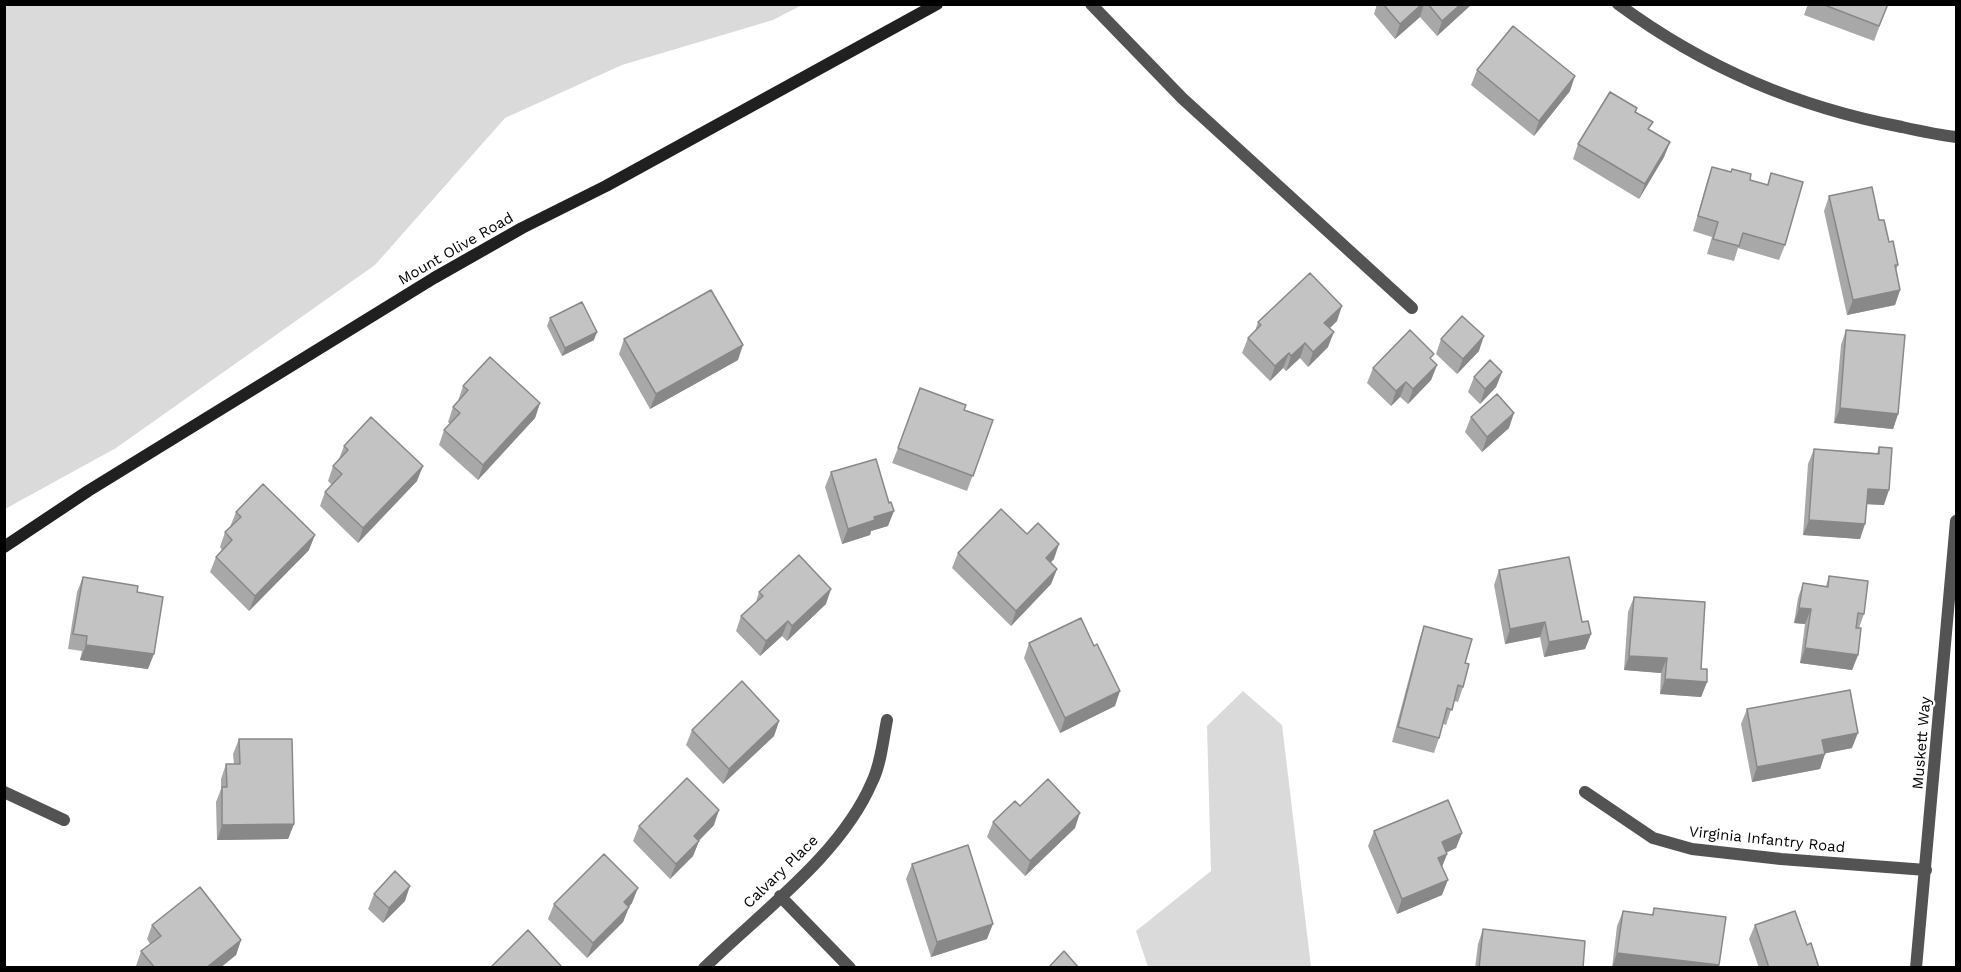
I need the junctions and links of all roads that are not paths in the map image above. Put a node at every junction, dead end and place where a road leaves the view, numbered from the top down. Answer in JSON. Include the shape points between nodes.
{"nodes":[{"id":1,"x":938,"y":4,"type":"edge"},
{"id":2,"x":1091,"y":4,"type":"edge"},
{"id":3,"x":1618,"y":4,"type":"edge"},
{"id":4,"x":1956,"y":137,"type":"edge"},
{"id":5,"x":1412,"y":308,"type":"dead end"},
{"id":6,"x":1956,"y":521,"type":"edge"},
{"id":7,"x":4,"y":547,"type":"edge"},
{"id":8,"x":887,"y":720,"type":"dead end"},
{"id":9,"x":4,"y":792,"type":"edge"},
{"id":10,"x":1585,"y":792,"type":"dead end"},
{"id":11,"x":64,"y":820,"type":"dead end"},
{"id":12,"x":1926,"y":870,"type":"junction"},
{"id":13,"x":780,"y":896,"type":"junction"},
{"id":14,"x":704,"y":968,"type":"edge"},
{"id":15,"x":850,"y":968,"type":"edge"},
{"id":16,"x":1916,"y":968,"type":"edge"}],
"edges":[{"from":1,"to":7,"type":"street","name":"Mount Olive Road","via":[[434,278]]},
{"from":2,"to":5,"type":"street","via":[[1182,98]]},
{"from":3,"to":4,"type":"street","via":[[1676,44],[1719,67],[1808,104],[1861,120]]},
{"from":6,"to":12,"type":"street","name":"Muskett Way"},
{"from":8,"to":13,"type":"street","name":"Calvary Place","via":[[873,781],[856,812],[820,859]]},
{"from":9,"to":11,"type":"street"},
{"from":10,"to":12,"type":"street","name":"Virginia Infantry Road","via":[[1653,838],[1692,849],[1781,860]]},
{"from":12,"to":16,"type":"street","name":"Muskett Way"},
{"from":13,"to":14,"type":"street","name":"Calvary Place"},
{"from":13,"to":15,"type":"street"}]}
